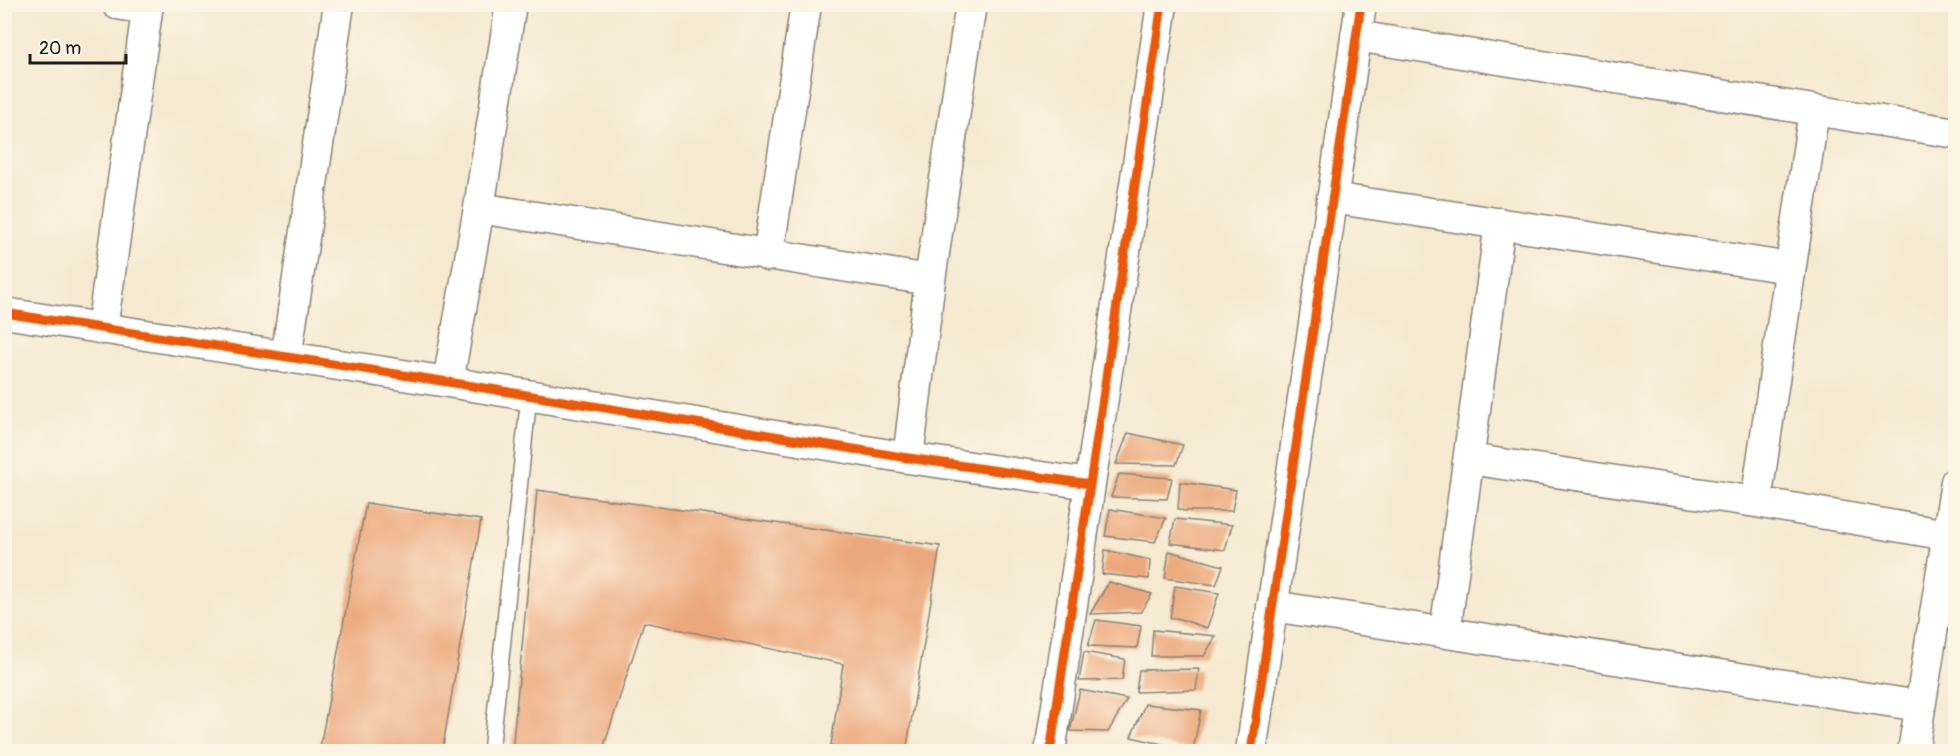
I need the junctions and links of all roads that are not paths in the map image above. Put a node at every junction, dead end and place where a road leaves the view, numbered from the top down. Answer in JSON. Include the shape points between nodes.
{"nodes":[{"id":1,"x":117,"y":4,"type":"edge"},
{"id":2,"x":339,"y":4,"type":"edge"},
{"id":3,"x":511,"y":4,"type":"edge"},
{"id":4,"x":806,"y":4,"type":"edge"},
{"id":5,"x":971,"y":4,"type":"edge"},
{"id":6,"x":1162,"y":4,"type":"edge"},
{"id":7,"x":1360,"y":4,"type":"edge"},
{"id":8,"x":148,"y":7,"type":"edge"},
{"id":9,"x":1356,"y":36,"type":"junction"},
{"id":10,"x":1814,"y":110,"type":"junction"},
{"id":11,"x":1956,"y":133,"type":"edge"},
{"id":12,"x":1332,"y":198,"type":"junction"},
{"id":13,"x":479,"y":208,"type":"junction"},
{"id":14,"x":1500,"y":223,"type":"junction"},
{"id":15,"x":768,"y":256,"type":"junction"},
{"id":16,"x":1790,"y":268,"type":"junction"},
{"id":17,"x":930,"y":280,"type":"junction"},
{"id":18,"x":4,"y":313,"type":"edge"},
{"id":19,"x":102,"y":329,"type":"junction"},
{"id":20,"x":286,"y":358,"type":"junction"},
{"id":21,"x":448,"y":382,"type":"junction"},
{"id":22,"x":529,"y":396,"type":"junction"},
{"id":23,"x":908,"y":458,"type":"junction"},
{"id":24,"x":1469,"y":459,"type":"junction"},
{"id":25,"x":1956,"y":482,"type":"edge"},
{"id":26,"x":1090,"y":484,"type":"junction"},
{"id":27,"x":1756,"y":502,"type":"junction"},
{"id":28,"x":1947,"y":535,"type":"junction"},
{"id":29,"x":1272,"y":606,"type":"junction"},
{"id":30,"x":1445,"y":633,"type":"junction"},
{"id":31,"x":1920,"y":706,"type":"junction"},
{"id":32,"x":491,"y":752,"type":"edge"},
{"id":33,"x":1050,"y":752,"type":"edge"},
{"id":34,"x":1251,"y":752,"type":"edge"},
{"id":35,"x":1913,"y":752,"type":"edge"}],
"edges":[{"from":1,"to":8,"type":"street"},
{"from":2,"to":20,"type":"street"},
{"from":3,"to":13,"type":"street"},
{"from":4,"to":15,"type":"street"},
{"from":5,"to":17,"type":"street"},
{"from":6,"to":26,"type":"street"},
{"from":7,"to":9,"type":"street"},
{"from":8,"to":19,"type":"street"},
{"from":9,"to":10,"type":"street"},
{"from":9,"to":12,"type":"street"},
{"from":10,"to":11,"type":"street"},
{"from":10,"to":16,"type":"street"},
{"from":12,"to":14,"type":"street"},
{"from":12,"to":29,"type":"street"},
{"from":13,"to":15,"type":"street"},
{"from":13,"to":21,"type":"street"},
{"from":14,"to":16,"type":"street"},
{"from":14,"to":24,"type":"street"},
{"from":15,"to":17,"type":"street"},
{"from":16,"to":27,"type":"street"},
{"from":17,"to":23,"type":"street"},
{"from":18,"to":19,"type":"street"},
{"from":19,"to":20,"type":"street"},
{"from":20,"to":21,"type":"street"},
{"from":21,"to":22,"type":"street"},
{"from":22,"to":23,"type":"street"},
{"from":22,"to":32,"type":"lane"},
{"from":23,"to":26,"type":"street"},
{"from":24,"to":27,"type":"street"},
{"from":24,"to":30,"type":"street"},
{"from":25,"to":28,"type":"street"},
{"from":26,"to":33,"type":"street"},
{"from":27,"to":28,"type":"street"},
{"from":28,"to":31,"type":"street"},
{"from":29,"to":30,"type":"street"},
{"from":29,"to":34,"type":"street"},
{"from":30,"to":31,"type":"street"},
{"from":31,"to":35,"type":"street"}]}
